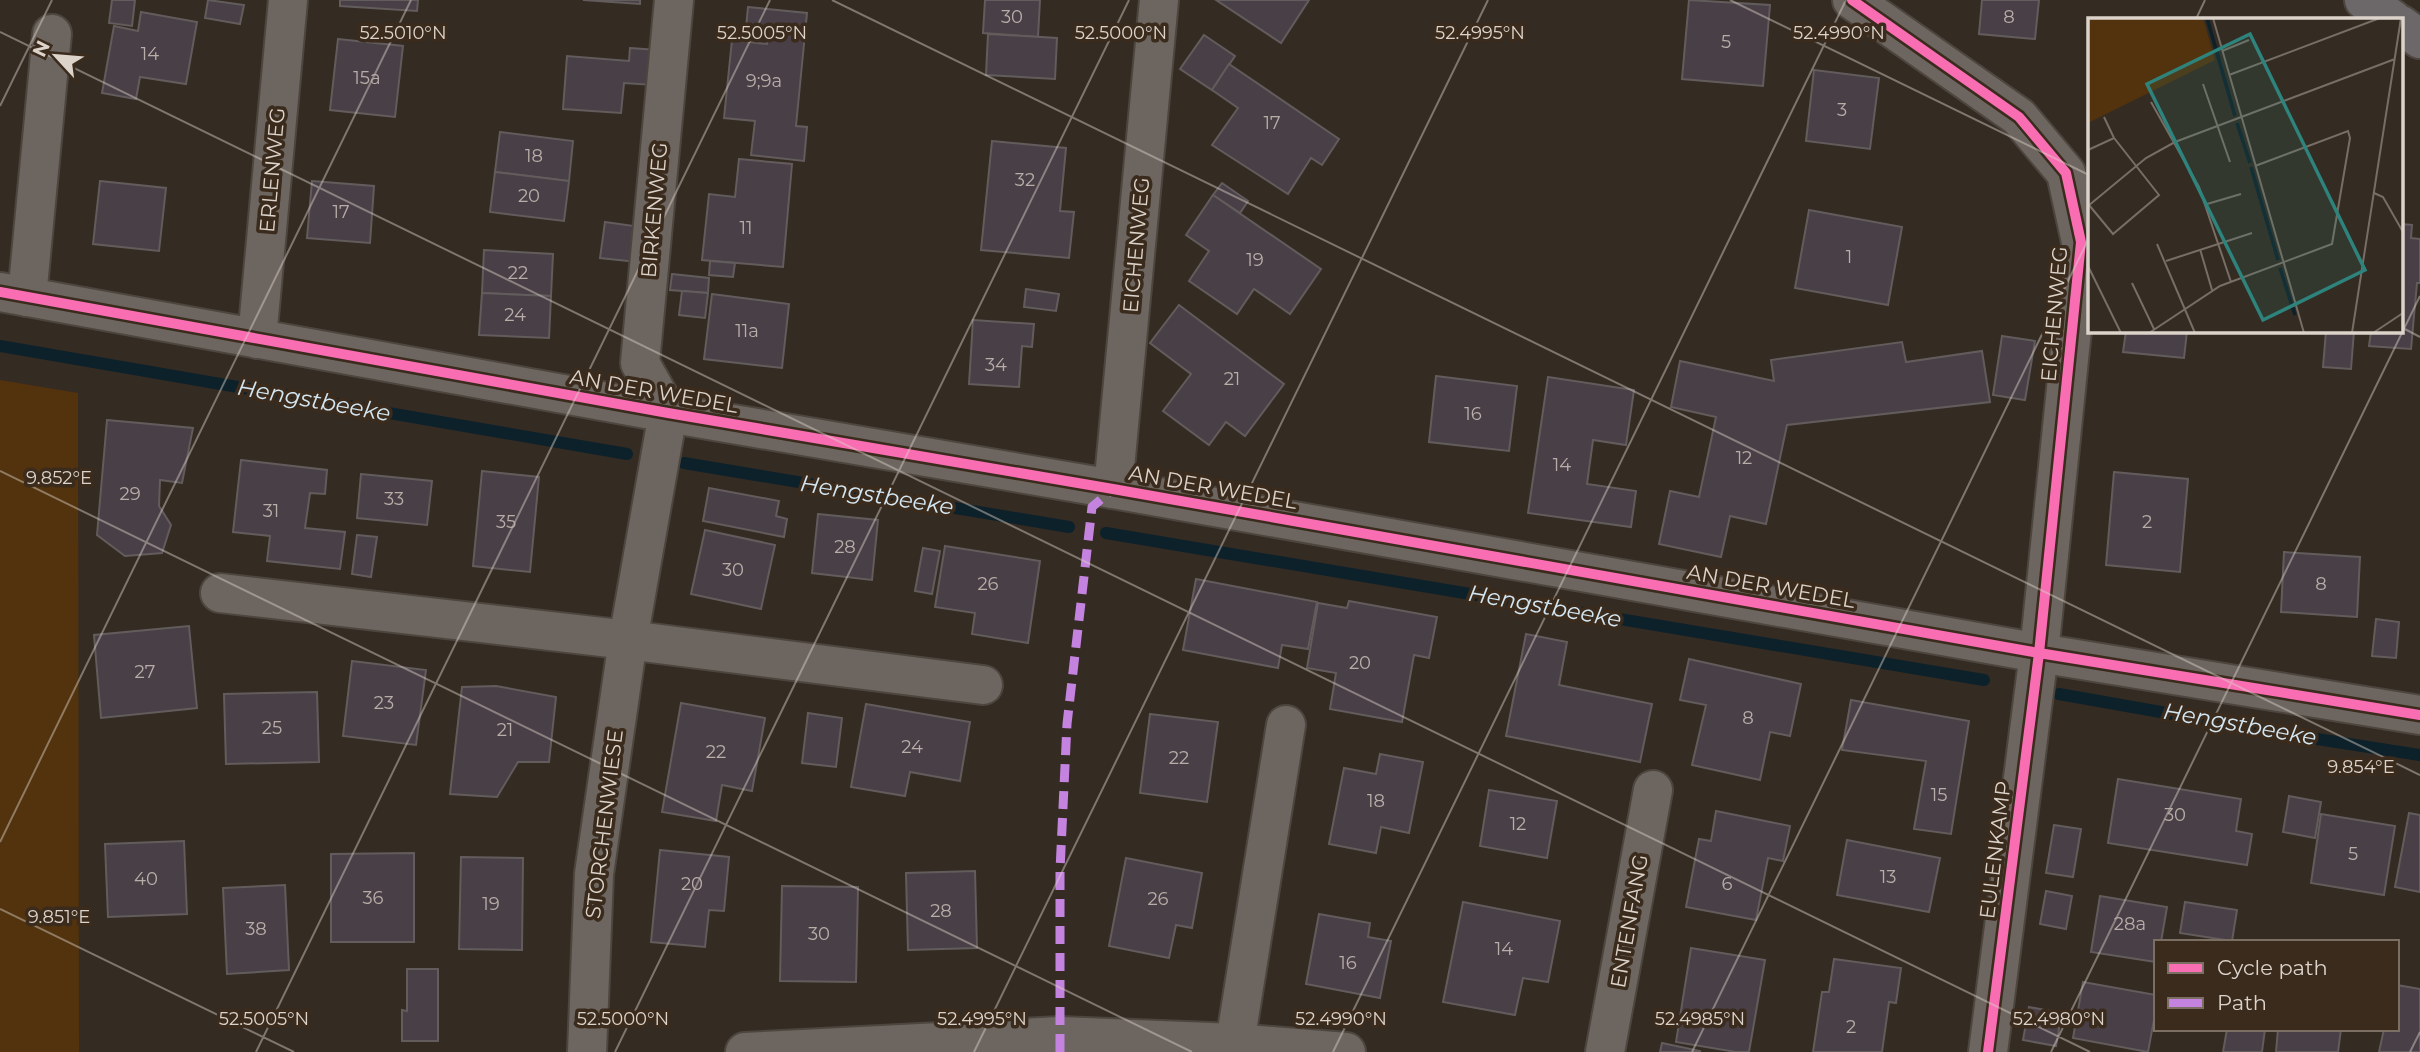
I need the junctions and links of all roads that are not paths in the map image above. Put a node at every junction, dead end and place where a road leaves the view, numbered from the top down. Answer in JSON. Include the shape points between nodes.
{"nodes":[{"id":1,"x":288,"y":0,"type":"edge"},
{"id":2,"x":674,"y":0,"type":"edge"},
{"id":3,"x":1159,"y":0,"type":"edge"},
{"id":4,"x":1852,"y":0,"type":"edge"},
{"id":5,"x":2364,"y":0,"type":"edge"},
{"id":6,"x":2391,"y":18,"type":"edge"},
{"id":7,"x":2402,"y":26,"type":"edge"},
{"id":8,"x":52,"y":34,"type":"dead end"},
{"id":9,"x":2420,"y":39,"type":"edge"},
{"id":10,"x":14,"y":295,"type":"edge"},
{"id":11,"x":257,"y":340,"type":"junction"},
{"id":12,"x":668,"y":413,"type":"junction"},
{"id":13,"x":1113,"y":489,"type":"junction"},
{"id":14,"x":220,"y":593,"type":"dead end"},
{"id":15,"x":628,"y":640,"type":"junction"},
{"id":16,"x":2039,"y":653,"type":"junction"},
{"id":17,"x":983,"y":685,"type":"dead end"},
{"id":18,"x":2420,"y":715,"type":"edge"},
{"id":19,"x":1286,"y":725,"type":"dead end"},
{"id":20,"x":1653,"y":790,"type":"dead end"},
{"id":21,"x":1235,"y":1043,"type":"junction"},
{"id":22,"x":587,"y":1052,"type":"edge"},
{"id":23,"x":745,"y":1052,"type":"edge"},
{"id":24,"x":1346,"y":1052,"type":"edge"},
{"id":25,"x":1605,"y":1052,"type":"edge"},
{"id":26,"x":1988,"y":1052,"type":"edge"}],
"edges":[{"from":1,"to":11,"type":"street","name":"ERLENWEG"},
{"from":2,"to":12,"type":"street","name":"BIRKENWEG","via":[[640,363]]},
{"from":3,"to":13,"type":"street","name":"EICHENWEG"},
{"from":4,"to":16,"type":"street","name":"EICHENWEG","via":[[2019,117],[2066,173],[2081,242]]},
{"from":5,"to":6,"type":"main road"},
{"from":7,"to":9,"type":"main road"},
{"from":8,"to":10,"type":"street"},
{"from":10,"to":11,"type":"street","name":"AN DER WEDEL"},
{"from":11,"to":12,"type":"street","name":"AN DER WEDEL"},
{"from":12,"to":13,"type":"street","name":"AN DER WEDEL"},
{"from":12,"to":15,"type":"street","name":"STORCHENWIESE"},
{"from":13,"to":16,"type":"street","name":"AN DER WEDEL"},
{"from":14,"to":15,"type":"street"},
{"from":15,"to":17,"type":"street"},
{"from":15,"to":22,"type":"street","name":"STORCHENWIESE","via":[[594,874]]},
{"from":16,"to":18,"type":"street","name":"AN DER WEDEL"},
{"from":16,"to":26,"type":"street","name":"EULENKAMP"},
{"from":19,"to":21,"type":"street"},
{"from":20,"to":25,"type":"street","name":"ENTENFANG"},
{"from":21,"to":23,"type":"street","via":[[1060,1036]]},
{"from":21,"to":24,"type":"street"}]}
